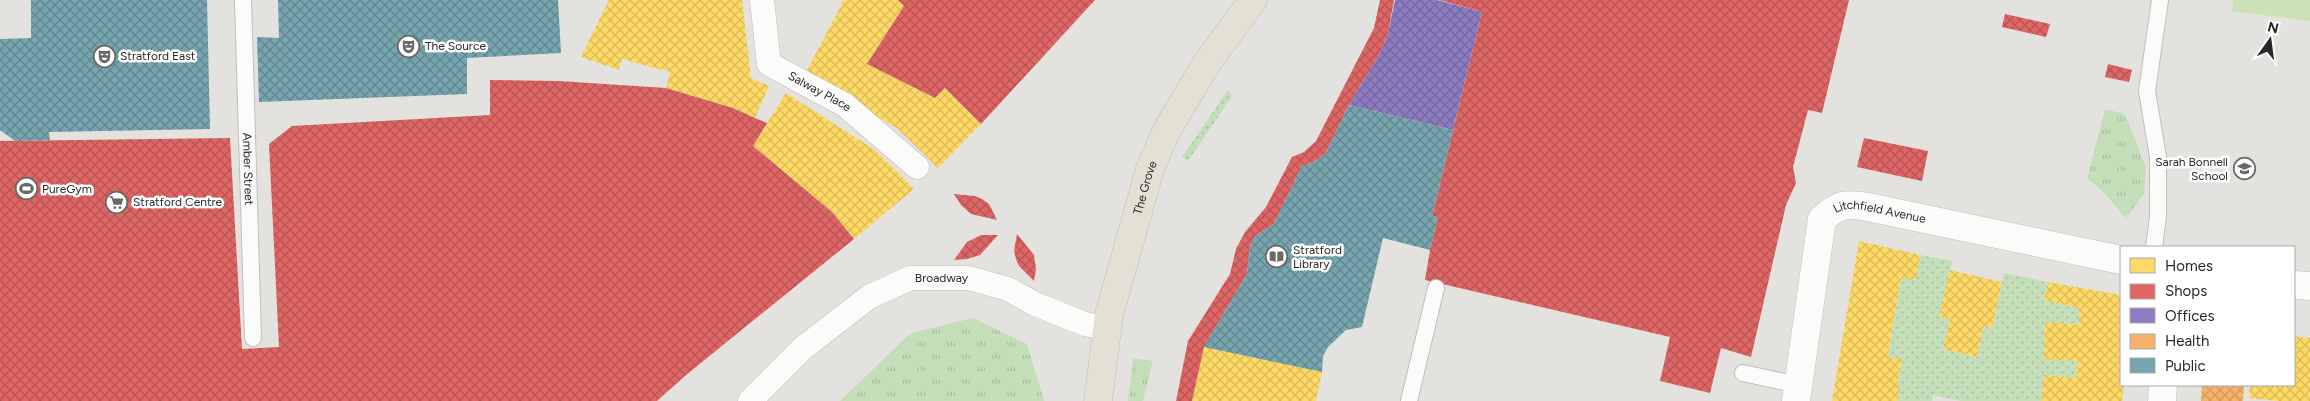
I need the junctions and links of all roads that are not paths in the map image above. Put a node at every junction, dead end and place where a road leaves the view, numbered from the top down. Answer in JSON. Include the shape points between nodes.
{"nodes":[{"id":1,"x":243,"y":0,"type":"edge"},
{"id":2,"x":762,"y":0,"type":"edge"},
{"id":3,"x":1253,"y":0,"type":"edge"},
{"id":4,"x":2160,"y":0,"type":"edge"},
{"id":5,"x":917,"y":167,"type":"dead end"},
{"id":6,"x":2154,"y":246,"type":"edge"},
{"id":7,"x":2120,"y":260,"type":"edge"},
{"id":8,"x":2295,"y":285,"type":"edge"},
{"id":9,"x":2310,"y":286,"type":"edge"},
{"id":10,"x":1436,"y":288,"type":"dead end"},
{"id":11,"x":1106,"y":328,"type":"junction"},
{"id":12,"x":253,"y":338,"type":"dead end"},
{"id":13,"x":1742,"y":373,"type":"dead end"},
{"id":14,"x":2163,"y":386,"type":"edge"},
{"id":15,"x":1797,"y":393,"type":"edge"},
{"id":16,"x":750,"y":401,"type":"edge"},
{"id":17,"x":1098,"y":401,"type":"edge"},
{"id":18,"x":1409,"y":401,"type":"edge"},
{"id":19,"x":2162,"y":401,"type":"edge"}],
"edges":[{"from":1,"to":12,"type":"lane","name":"Amber Street"},
{"from":2,"to":5,"type":"street","name":"Salway Place","via":[[769,64],[845,105]]},
{"from":3,"to":11,"type":"main road","name":"The Grove","via":[[1207,63],[1163,138],[1150,169]]},
{"from":4,"to":6,"type":"lane","via":[[2147,91],[2158,157],[2158,217]]},
{"from":7,"to":15,"type":"street","name":"Litchfield Avenue","via":[[1868,207],[1850,204],[1835,207],[1822,218]]},
{"from":8,"to":9,"type":"street"},
{"from":10,"to":18,"type":"lane"},
{"from":11,"to":16,"type":"street","name":"Broadway","via":[[1085,324],[1008,289],[969,278],[910,278],[868,297],[803,348]]},
{"from":11,"to":17,"type":"main road","name":"The Grove"},
{"from":13,"to":15,"type":"lane"},
{"from":14,"to":19,"type":"street"}]}
